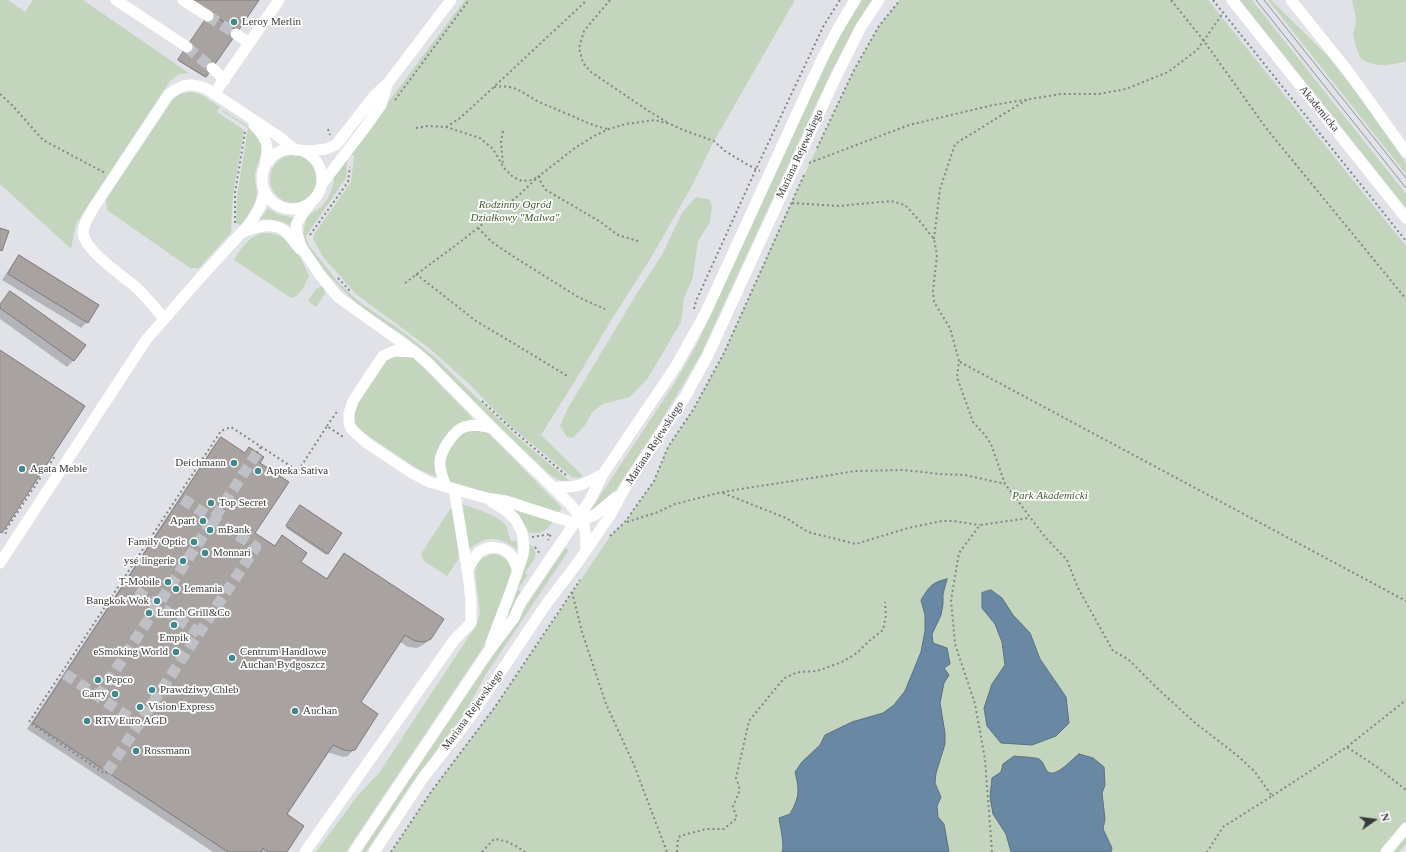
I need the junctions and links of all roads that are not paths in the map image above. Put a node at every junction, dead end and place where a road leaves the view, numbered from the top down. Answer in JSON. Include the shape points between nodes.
{"nodes":[{"id":1,"x":116,"y":0,"type":"edge"},
{"id":2,"x":183,"y":0,"type":"edge"},
{"id":3,"x":279,"y":0,"type":"edge"},
{"id":4,"x":451,"y":0,"type":"edge"},
{"id":5,"x":855,"y":0,"type":"edge"},
{"id":6,"x":879,"y":0,"type":"edge"},
{"id":7,"x":1232,"y":0,"type":"edge"},
{"id":8,"x":1292,"y":0,"type":"edge"},
{"id":9,"x":208,"y":16,"type":"tunnel mouth"},
{"id":10,"x":236,"y":34,"type":"tunnel mouth"},
{"id":11,"x":249,"y":43,"type":"junction"},
{"id":12,"x":187,"y":47,"type":"tunnel mouth"},
{"id":13,"x":212,"y":68,"type":"tunnel mouth"},
{"id":14,"x":225,"y":80,"type":"junction"},
{"id":15,"x":388,"y":83,"type":"junction"},
{"id":16,"x":214,"y":94,"type":"junction"},
{"id":17,"x":244,"y":114,"type":"junction"},
{"id":18,"x":295,"y":150,"type":"junction"},
{"id":19,"x":1406,"y":152,"type":"edge"},
{"id":20,"x":264,"y":168,"type":"junction"},
{"id":21,"x":322,"y":184,"type":"junction"},
{"id":22,"x":265,"y":191,"type":"junction"},
{"id":23,"x":310,"y":204,"type":"junction"},
{"id":24,"x":1406,"y":218,"type":"edge"},
{"id":25,"x":238,"y":236,"type":"junction"},
{"id":26,"x":315,"y":268,"type":"junction"},
{"id":27,"x":164,"y":318,"type":"junction"},
{"id":28,"x":415,"y":352,"type":"junction"},
{"id":29,"x":492,"y":428,"type":"junction"},
{"id":30,"x":604,"y":474,"type":"junction"},
{"id":31,"x":552,"y":486,"type":"junction"},
{"id":32,"x":626,"y":486,"type":"junction"},
{"id":33,"x":450,"y":487,"type":"junction"},
{"id":34,"x":486,"y":498,"type":"junction"},
{"id":35,"x":579,"y":520,"type":"junction"},
{"id":36,"x":586,"y":550,"type":"junction"},
{"id":37,"x":0,"y":563,"type":"edge"},
{"id":38,"x":467,"y":570,"type":"junction"},
{"id":39,"x":518,"y":570,"type":"junction"},
{"id":40,"x":486,"y":655,"type":"junction"},
{"id":41,"x":1406,"y":828,"type":"edge"},
{"id":42,"x":305,"y":852,"type":"edge"},
{"id":43,"x":354,"y":852,"type":"edge"},
{"id":44,"x":374,"y":852,"type":"edge"},
{"id":45,"x":1386,"y":852,"type":"edge"}],
"edges":[{"from":1,"to":12,"type":"street"},
{"from":2,"to":9,"type":"street"},
{"from":3,"to":11,"type":"street"},
{"from":4,"to":15,"type":"street"},
{"from":5,"to":30,"type":"street","name":"Mariana Rejewskiego","via":[[821,61],[705,314],[676,366]]},
{"from":6,"to":32,"type":"street","name":"Mariana Rejewskiego","via":[[861,27],[834,81],[699,372]]},
{"from":7,"to":24,"type":"street","name":"Akademicka"},
{"from":8,"to":19,"type":"street"},
{"from":10,"to":11,"type":"street"},
{"from":11,"to":14,"type":"street"},
{"from":13,"to":14,"type":"street"},
{"from":14,"to":16,"type":"street"},
{"from":15,"to":18,"type":"street","via":[[336,145],[310,151]]},
{"from":15,"to":21,"type":"street","via":[[380,104],[364,129]]},
{"from":16,"to":17,"type":"street"},
{"from":16,"to":27,"type":"street","via":[[198,86],[189,85],[177,88],[169,94],[86,221],[83,233],[93,251],[137,288]]},
{"from":17,"to":18,"type":"street"},
{"from":17,"to":20,"type":"street","via":[[264,135],[267,144]]},
{"from":18,"to":20,"type":"street","via":[[277,154]]},
{"from":18,"to":21,"type":"street","via":[[313,157],[322,174]]},
{"from":20,"to":22,"type":"street","via":[[262,176]]},
{"from":21,"to":23,"type":"street","via":[[320,192]]},
{"from":22,"to":23,"type":"street","via":[[276,205],[284,208],[302,208]]},
{"from":22,"to":25,"type":"street","via":[[260,207]]},
{"from":23,"to":26,"type":"street","via":[[296,225],[300,245]]},
{"from":25,"to":26,"type":"street","via":[[257,226],[275,226],[285,232]]},
{"from":25,"to":27,"type":"street"},
{"from":26,"to":28,"type":"street","via":[[338,297]]},
{"from":27,"to":37,"type":"street","via":[[146,340]]},
{"from":28,"to":29,"type":"street"},
{"from":28,"to":33,"type":"street","via":[[394,351],[383,356],[353,401],[349,424],[356,434],[422,479]]},
{"from":29,"to":31,"type":"street"},
{"from":29,"to":33,"type":"street","via":[[472,425],[462,428],[451,439],[440,462],[443,477]]},
{"from":30,"to":31,"type":"street","via":[[577,487]]},
{"from":30,"to":35,"type":"street","name":"Mariana Rejewskiego"},
{"from":31,"to":35,"type":"street"},
{"from":32,"to":35,"type":"street","via":[[610,504],[595,515]]},
{"from":32,"to":36,"type":"street","name":"Mariana Rejewskiego","via":[[611,514]]},
{"from":33,"to":34,"type":"street"},
{"from":33,"to":38,"type":"street"},
{"from":34,"to":35,"type":"street","via":[[506,501],[559,519]]},
{"from":34,"to":39,"type":"street","via":[[511,514],[518,523],[523,537],[523,555]]},
{"from":35,"to":36,"type":"street","via":[[586,533]]},
{"from":35,"to":40,"type":"street","name":"Mariana Rejewskiego","via":[[562,541],[521,602],[514,618]]},
{"from":36,"to":44,"type":"street","name":"Mariana Rejewskiego"},
{"from":38,"to":39,"type":"street","via":[[480,551],[490,548],[501,548],[509,554]]},
{"from":38,"to":42,"type":"street","via":[[471,623],[454,639]]},
{"from":39,"to":40,"type":"street"},
{"from":40,"to":43,"type":"street","name":"Mariana Rejewskiego"},
{"from":41,"to":45,"type":"street"}]}
